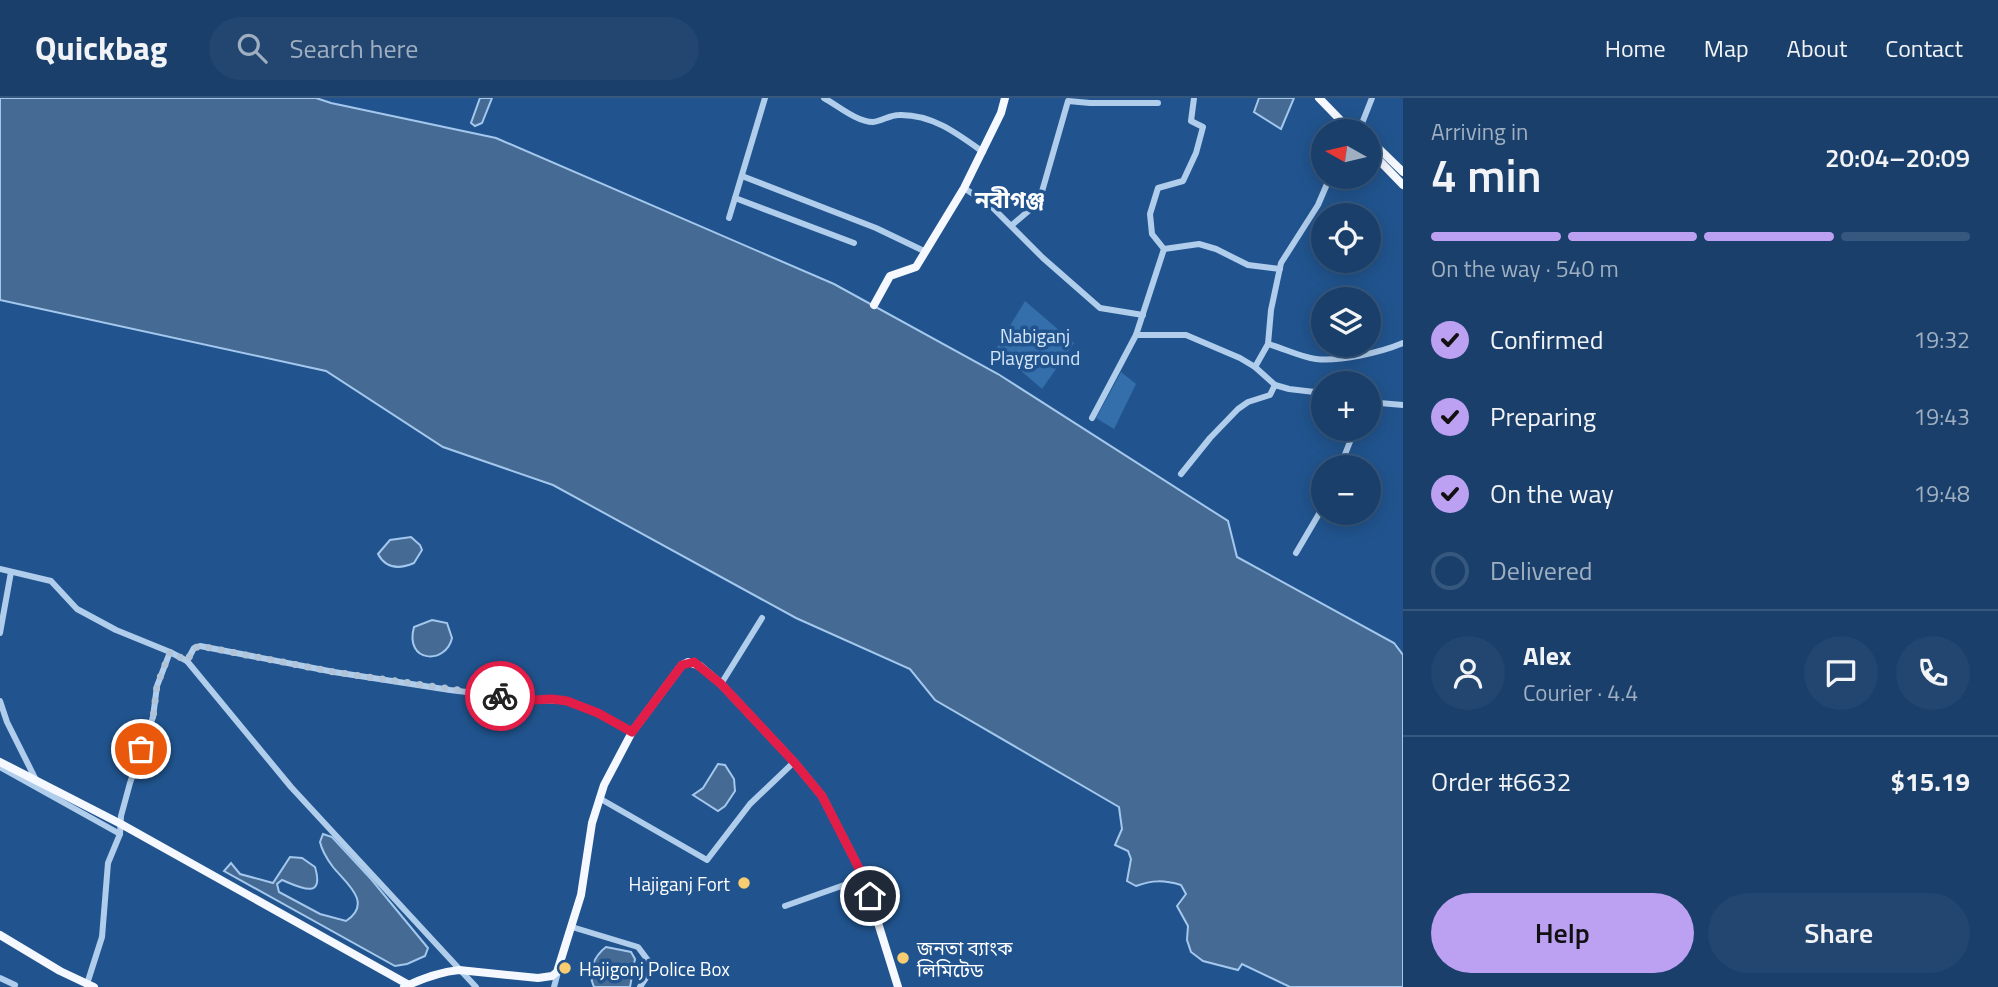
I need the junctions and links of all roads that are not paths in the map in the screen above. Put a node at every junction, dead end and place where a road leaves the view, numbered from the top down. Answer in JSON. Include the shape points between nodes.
{"nodes":[{"id":1,"x":765,"y":98,"type":"edge"},
{"id":2,"x":824,"y":98,"type":"edge"},
{"id":3,"x":1004,"y":98,"type":"edge"},
{"id":4,"x":1194,"y":98,"type":"edge"},
{"id":5,"x":1319,"y":98,"type":"edge"},
{"id":6,"x":1373,"y":98,"type":"edge"},
{"id":7,"x":832,"y":100,"type":"edge"},
{"id":8,"x":1095,"y":101,"type":"edge"},
{"id":9,"x":1158,"y":103,"type":"dead end"},
{"id":10,"x":1338,"y":119,"type":"edge"},
{"id":11,"x":1364,"y":119,"type":"edge"},
{"id":12,"x":1381,"y":151,"type":"edge"},
{"id":13,"x":983,"y":152,"type":"junction"},
{"id":14,"x":1381,"y":162,"type":"edge"},
{"id":15,"x":1403,"y":172,"type":"edge"},
{"id":16,"x":742,"y":176,"type":"junction"},
{"id":17,"x":1403,"y":185,"type":"edge"},
{"id":18,"x":964,"y":188,"type":"junction"},
{"id":19,"x":1325,"y":189,"type":"edge"},
{"id":20,"x":735,"y":198,"type":"junction"},
{"id":21,"x":729,"y":218,"type":"dead end"},
{"id":22,"x":1012,"y":225,"type":"junction"},
{"id":23,"x":853,"y":243,"type":"dead end"},
{"id":24,"x":1164,"y":249,"type":"junction"},
{"id":25,"x":924,"y":251,"type":"junction"},
{"id":26,"x":1280,"y":269,"type":"junction"},
{"id":27,"x":874,"y":305,"type":"dead end"},
{"id":28,"x":1143,"y":315,"type":"junction"},
{"id":29,"x":1136,"y":335,"type":"junction"},
{"id":30,"x":1403,"y":342,"type":"edge"},
{"id":31,"x":1268,"y":344,"type":"junction"},
{"id":32,"x":1255,"y":367,"type":"junction"},
{"id":33,"x":1275,"y":385,"type":"junction"},
{"id":34,"x":1311,"y":392,"type":"edge"},
{"id":35,"x":1381,"y":403,"type":"edge"},
{"id":36,"x":1403,"y":405,"type":"edge"},
{"id":37,"x":1092,"y":418,"type":"dead end"},
{"id":38,"x":1181,"y":474,"type":"dead end"},
{"id":39,"x":1313,"y":525,"type":"edge"},
{"id":40,"x":1296,"y":552,"type":"dead end"},
{"id":41,"x":0,"y":569,"type":"edge"},
{"id":42,"x":11,"y":572,"type":"junction"},
{"id":43,"x":762,"y":618,"type":"dead end"},
{"id":44,"x":0,"y":633,"type":"edge"},
{"id":45,"x":170,"y":652,"type":"junction"},
{"id":46,"x":187,"y":661,"type":"junction"},
{"id":47,"x":721,"y":684,"type":"junction"},
{"id":48,"x":0,"y":701,"type":"edge"},
{"id":49,"x":632,"y":732,"type":"junction"},
{"id":50,"x":794,"y":762,"type":"junction"},
{"id":51,"x":0,"y":765,"type":"edge"},
{"id":52,"x":37,"y":782,"type":"junction"},
{"id":53,"x":599,"y":798,"type":"junction"},
{"id":54,"x":121,"y":824,"type":"junction"},
{"id":55,"x":120,"y":834,"type":"junction"},
{"id":56,"x":864,"y":878,"type":"junction"},
{"id":57,"x":785,"y":906,"type":"dead end"},
{"id":58,"x":572,"y":927,"type":"junction"},
{"id":59,"x":0,"y":935,"type":"edge"},
{"id":60,"x":558,"y":969,"type":"junction"},
{"id":61,"x":459,"y":970,"type":"junction"},
{"id":62,"x":0,"y":978,"type":"edge"},
{"id":63,"x":15,"y":985,"type":"dead end"},
{"id":64,"x":91,"y":985,"type":"edge"},
{"id":65,"x":408,"y":986,"type":"edge"},
{"id":66,"x":476,"y":987,"type":"edge"},
{"id":67,"x":554,"y":987,"type":"edge"},
{"id":68,"x":640,"y":987,"type":"edge"},
{"id":69,"x":898,"y":987,"type":"edge"}],
"edges":[{"from":1,"to":16,"type":"street"},
{"from":2,"to":7,"type":"street"},
{"from":3,"to":13,"type":"main road"},
{"from":4,"to":24,"type":"street","via":[[1191,121],[1204,130],[1196,153],[1182,181],[1158,188],[1150,214],[1152,234]]},
{"from":5,"to":10,"type":"main road"},
{"from":6,"to":11,"type":"street"},
{"from":7,"to":13,"type":"street","via":[[872,122],[908,115],[938,122]]},
{"from":8,"to":9,"type":"street"},
{"from":8,"to":22,"type":"street","via":[[1068,101],[1039,202]]},
{"from":12,"to":15,"type":"main road"},
{"from":13,"to":18,"type":"main road"},
{"from":14,"to":17,"type":"main road"},
{"from":16,"to":20,"type":"street"},
{"from":16,"to":25,"type":"street"},
{"from":18,"to":22,"type":"street"},
{"from":18,"to":25,"type":"main road"},
{"from":19,"to":26,"type":"street"},
{"from":20,"to":21,"type":"street"},
{"from":20,"to":23,"type":"street"},
{"from":22,"to":28,"type":"street","via":[[1100,308]]},
{"from":24,"to":26,"type":"street","via":[[1199,244],[1248,265]]},
{"from":24,"to":28,"type":"street"},
{"from":25,"to":27,"type":"main road","via":[[913,269],[890,276]]},
{"from":26,"to":31,"type":"street"},
{"from":28,"to":29,"type":"street"},
{"from":29,"to":32,"type":"street","via":[[1186,335]]},
{"from":29,"to":37,"type":"street"},
{"from":30,"to":31,"type":"street","via":[[1329,360]]},
{"from":31,"to":32,"type":"street"},
{"from":32,"to":33,"type":"street"},
{"from":33,"to":34,"type":"street"},
{"from":33,"to":38,"type":"street","via":[[1270,395],[1248,401],[1221,425]]},
{"from":35,"to":36,"type":"street"},
{"from":39,"to":40,"type":"street"},
{"from":41,"to":42,"type":"street"},
{"from":42,"to":44,"type":"street"},
{"from":42,"to":45,"type":"street","via":[[51,581],[77,609]]},
{"from":43,"to":47,"type":"street"},
{"from":45,"to":46,"type":"street"},
{"from":45,"to":54,"type":"street"},
{"from":46,"to":49,"type":"street","via":[[200,646],[450,690],[567,701]]},
{"from":46,"to":61,"type":"street","via":[[291,787]]},
{"from":47,"to":49,"type":"main road","via":[[700,666],[682,665]]},
{"from":47,"to":50,"type":"main road"},
{"from":48,"to":52,"type":"street"},
{"from":49,"to":53,"type":"main road"},
{"from":50,"to":53,"type":"street","via":[[750,804],[707,860]]},
{"from":50,"to":56,"type":"main road","via":[[822,796]]},
{"from":51,"to":52,"type":"main road"},
{"from":51,"to":55,"type":"street"},
{"from":52,"to":54,"type":"main road"},
{"from":53,"to":58,"type":"main road"},
{"from":54,"to":55,"type":"street"},
{"from":54,"to":65,"type":"main road"},
{"from":55,"to":64,"type":"street","via":[[108,863],[102,937]]},
{"from":56,"to":57,"type":"street"},
{"from":56,"to":69,"type":"main road"},
{"from":58,"to":60,"type":"main road"},
{"from":58,"to":68,"type":"street","via":[[638,947],[653,967]]},
{"from":59,"to":64,"type":"main road"},
{"from":60,"to":61,"type":"main road","via":[[552,976],[538,978]]},
{"from":60,"to":67,"type":"street"},
{"from":61,"to":65,"type":"main road"},
{"from":61,"to":66,"type":"street"},
{"from":62,"to":63,"type":"street"}]}
